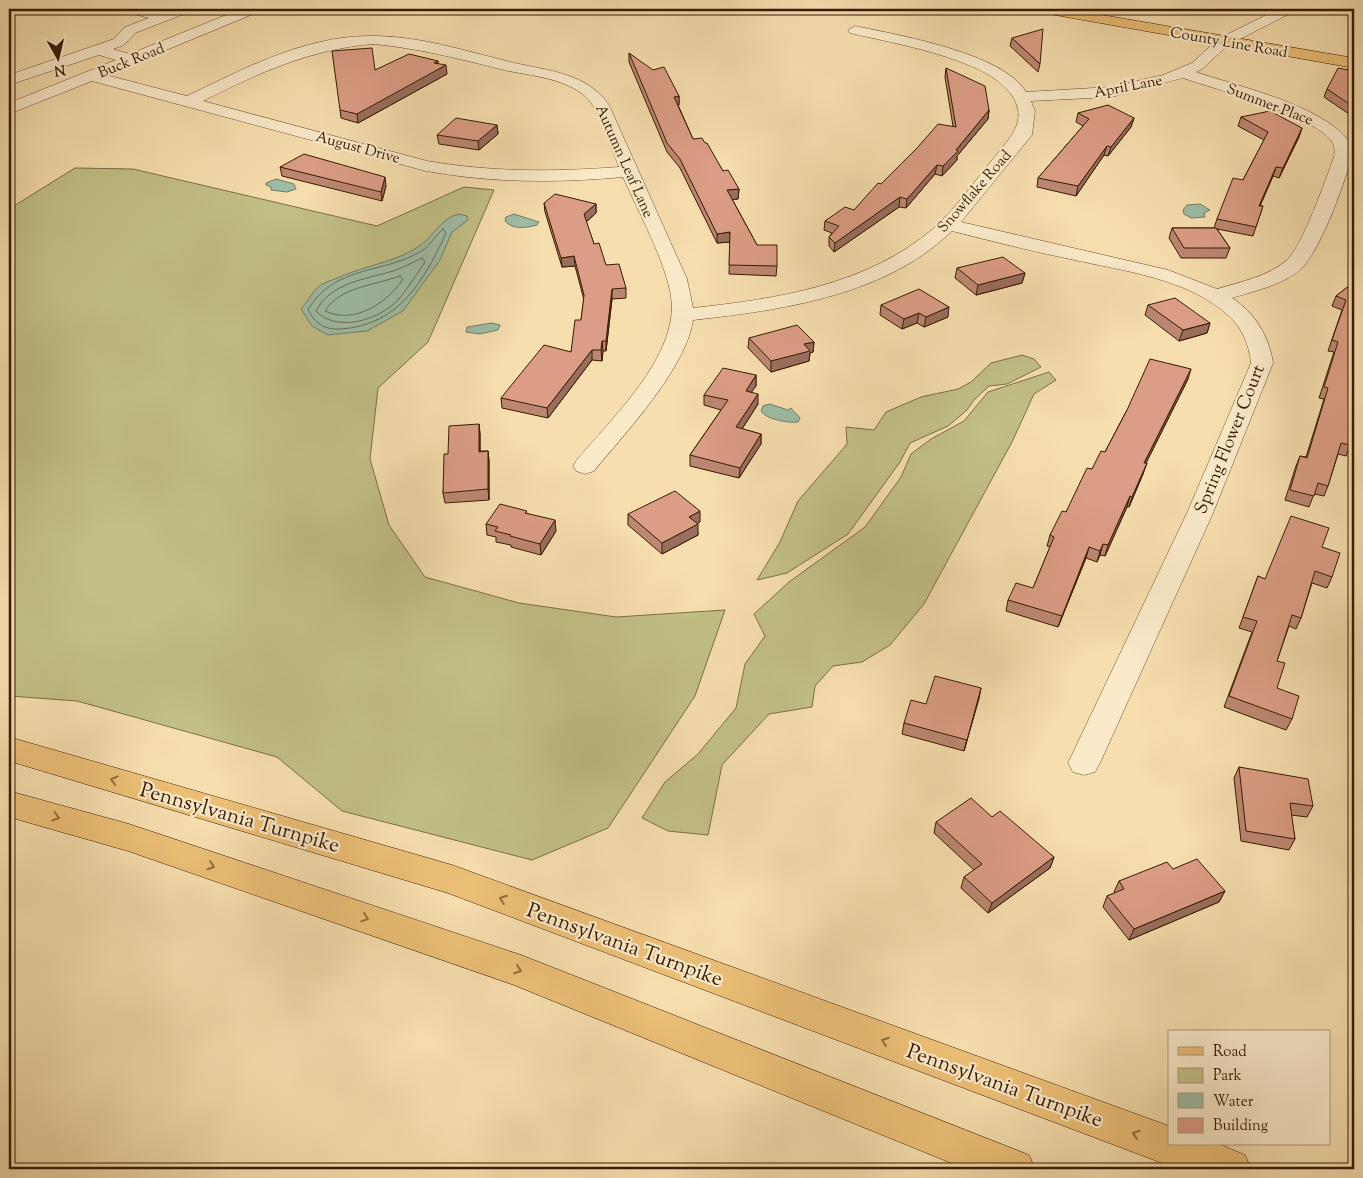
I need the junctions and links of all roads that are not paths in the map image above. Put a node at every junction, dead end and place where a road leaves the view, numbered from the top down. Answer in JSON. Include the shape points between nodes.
{"nodes":[{"id":1,"x":131,"y":9,"type":"edge"},
{"id":2,"x":184,"y":9,"type":"edge"},
{"id":3,"x":253,"y":9,"type":"edge"},
{"id":4,"x":1044,"y":9,"type":"edge"},
{"id":5,"x":1288,"y":9,"type":"edge"},
{"id":6,"x":209,"y":11,"type":"dead end"},
{"id":7,"x":164,"y":17,"type":"junction"},
{"id":8,"x":234,"y":17,"type":"junction"},
{"id":9,"x":855,"y":30,"type":"dead end"},
{"id":10,"x":1223,"y":42,"type":"junction"},
{"id":11,"x":98,"y":50,"type":"junction"},
{"id":12,"x":132,"y":59,"type":"junction"},
{"id":13,"x":1354,"y":63,"type":"edge"},
{"id":14,"x":1183,"y":73,"type":"junction"},
{"id":15,"x":93,"y":76,"type":"junction"},
{"id":16,"x":10,"y":78,"type":"edge"},
{"id":17,"x":1021,"y":97,"type":"junction"},
{"id":18,"x":190,"y":101,"type":"junction"},
{"id":19,"x":9,"y":109,"type":"edge"},
{"id":20,"x":629,"y":171,"type":"junction"},
{"id":21,"x":948,"y":224,"type":"junction"},
{"id":22,"x":1215,"y":296,"type":"junction"},
{"id":23,"x":683,"y":315,"type":"junction"},
{"id":24,"x":585,"y":466,"type":"dead end"},
{"id":25,"x":9,"y":749,"type":"edge"},
{"id":26,"x":1084,"y":763,"type":"dead end"},
{"id":27,"x":9,"y":804,"type":"edge"},
{"id":28,"x":1168,"y":1146,"type":"edge"},
{"id":29,"x":1169,"y":1146,"type":"edge"},
{"id":30,"x":1015,"y":1169,"type":"edge"},
{"id":31,"x":1231,"y":1169,"type":"edge"}],
"edges":[{"from":1,"to":7,"type":"street"},
{"from":2,"to":7,"type":"street"},
{"from":3,"to":8,"type":"street","name":"Buck Road"},
{"from":4,"to":10,"type":"main road","name":"County Line Road"},
{"from":5,"to":10,"type":"street"},
{"from":6,"to":8,"type":"street"},
{"from":7,"to":11,"type":"street","via":[[130,30],[119,42]]},
{"from":8,"to":12,"type":"street","name":"Buck Road"},
{"from":9,"to":17,"type":"street","via":[[936,48],[973,61],[1005,80]]},
{"from":10,"to":13,"type":"main road","name":"County Line Road"},
{"from":10,"to":14,"type":"street","name":"April Lane","via":[[1197,66]]},
{"from":11,"to":12,"type":"street"},
{"from":11,"to":16,"type":"street"},
{"from":12,"to":15,"type":"street","name":"Buck Road"},
{"from":14,"to":17,"type":"street","name":"April Lane","via":[[1118,91]]},
{"from":14,"to":22,"type":"street","name":"Summer Place","via":[[1305,116],[1329,129],[1344,148],[1343,159],[1303,254],[1286,270]]},
{"from":15,"to":18,"type":"street","name":"August Drive"},
{"from":15,"to":19,"type":"street","name":"Buck Road"},
{"from":17,"to":21,"type":"street","name":"Snowflake Road","via":[[1027,116],[1023,135]]},
{"from":18,"to":20,"type":"street","name":"August Drive","via":[[455,172],[546,178]]},
{"from":18,"to":20,"type":"street","name":"Autumn Leaf Lane","via":[[291,54],[314,47],[354,40],[407,43],[564,80],[590,92],[600,105]]},
{"from":20,"to":23,"type":"street","name":"Autumn Leaf Lane","via":[[676,279]]},
{"from":21,"to":22,"type":"street","name":"Spring Flower Court","via":[[1151,272]]},
{"from":21,"to":23,"type":"street","name":"Snowflake Road","via":[[910,255],[842,285],[774,303]]},
{"from":22,"to":26,"type":"street","name":"Spring Flower Court","via":[[1242,316],[1252,329],[1261,348],[1262,364],[1200,513]]},
{"from":23,"to":24,"type":"street","name":"Autumn Leaf Lane","via":[[668,359]]},
{"from":28,"to":25,"type":"main road","name":"Pennsylvania Turnpike","one_way":true,"via":[[452,880]]},
{"from":27,"to":30,"type":"main road","one_way":true,"via":[[129,838],[521,971]]},
{"from":31,"to":29,"type":"main road","name":"Pennsylvania Turnpike","one_way":true}]}
